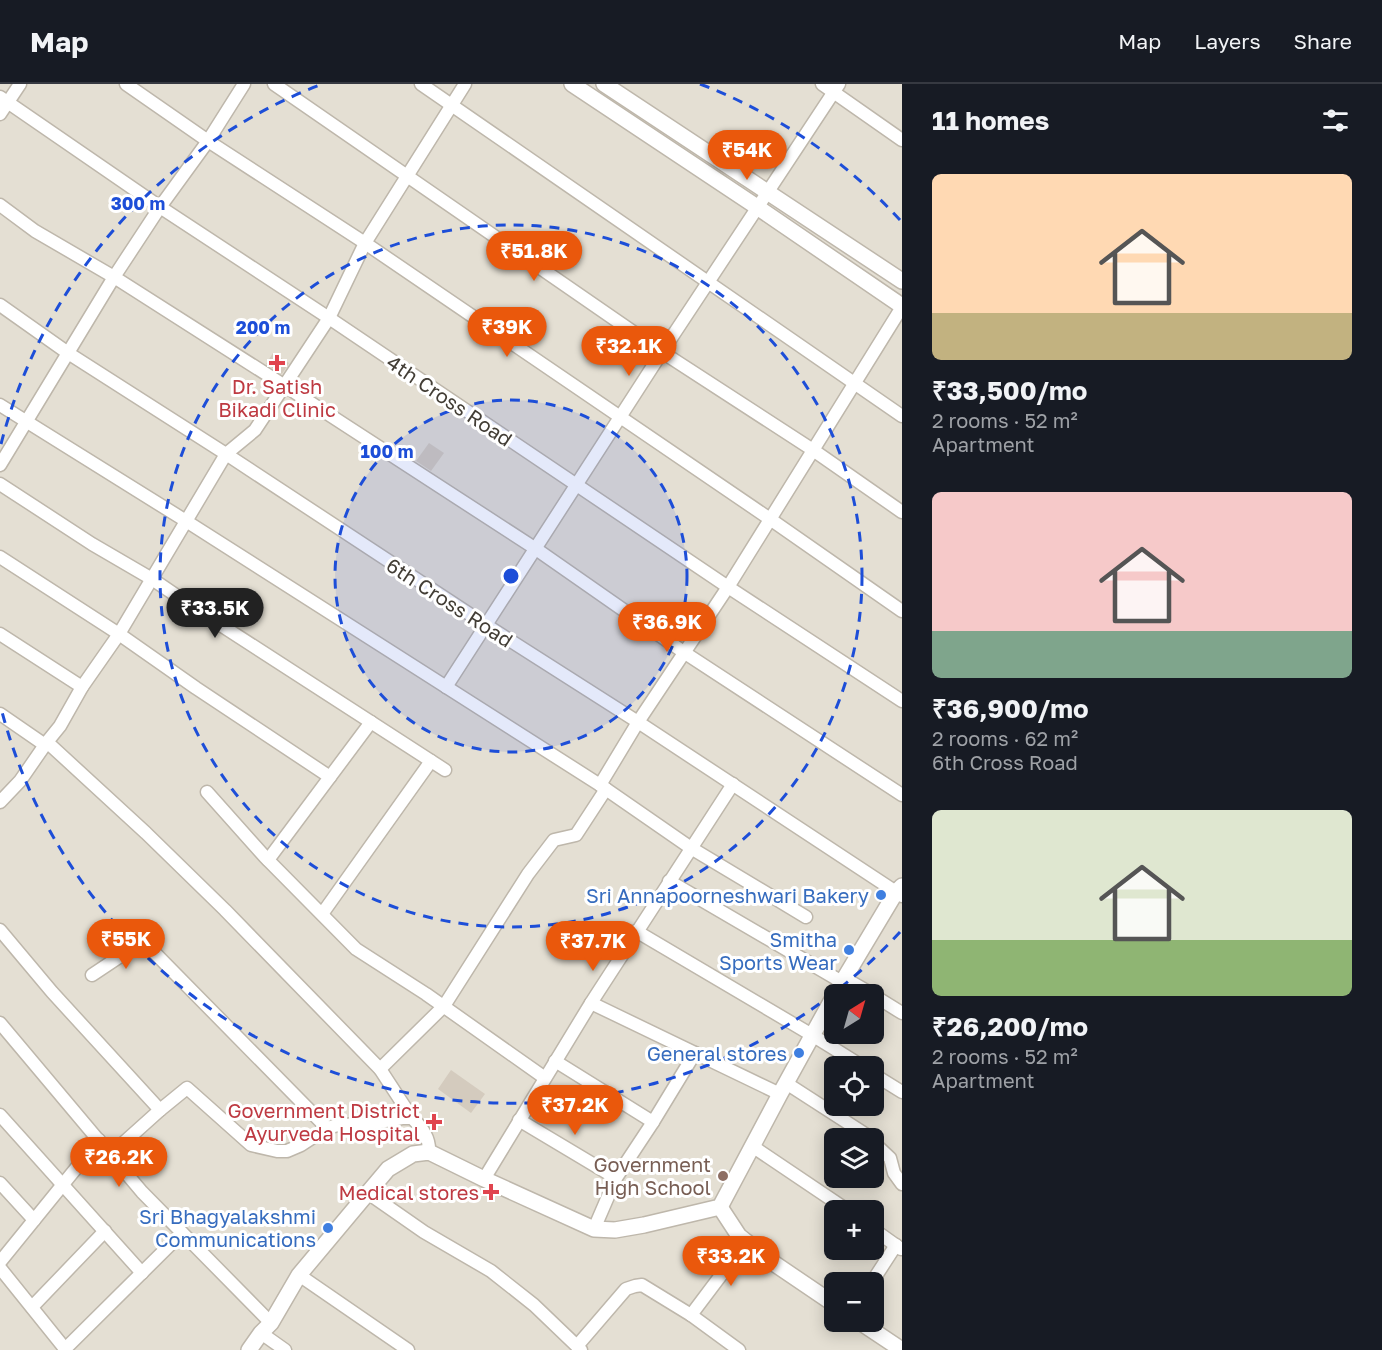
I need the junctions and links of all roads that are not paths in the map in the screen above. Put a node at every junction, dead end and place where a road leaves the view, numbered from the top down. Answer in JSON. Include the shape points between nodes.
{"nodes":[{"id":1,"x":20,"y":84,"type":"edge"},
{"id":2,"x":126,"y":84,"type":"edge"},
{"id":3,"x":243,"y":84,"type":"edge"},
{"id":4,"x":274,"y":84,"type":"edge"},
{"id":5,"x":421,"y":84,"type":"edge"},
{"id":6,"x":465,"y":84,"type":"edge"},
{"id":7,"x":572,"y":84,"type":"edge"},
{"id":8,"x":604,"y":84,"type":"edge"},
{"id":9,"x":822,"y":84,"type":"edge"},
{"id":10,"x":836,"y":88,"type":"edge"},
{"id":11,"x":4,"y":100,"type":"edge"},
{"id":12,"x":452,"y":105,"type":"junction"},
{"id":13,"x":0,"y":114,"type":"edge"},
{"id":14,"x":902,"y":140,"type":"edge"},
{"id":15,"x":208,"y":141,"type":"junction"},
{"id":16,"x":408,"y":176,"type":"junction"},
{"id":17,"x":768,"y":191,"type":"junction"},
{"id":18,"x":0,"y":205,"type":"edge"},
{"id":19,"x":160,"y":207,"type":"junction"},
{"id":20,"x":757,"y":207,"type":"junction"},
{"id":21,"x":366,"y":243,"type":"junction"},
{"id":22,"x":114,"y":277,"type":"junction"},
{"id":23,"x":902,"y":280,"type":"edge"},
{"id":24,"x":709,"y":282,"type":"junction"},
{"id":25,"x":0,"y":305,"type":"edge"},
{"id":26,"x":902,"y":307,"type":"edge"},
{"id":27,"x":329,"y":318,"type":"junction"},
{"id":28,"x":662,"y":352,"type":"junction"},
{"id":29,"x":68,"y":353,"type":"junction"},
{"id":30,"x":855,"y":384,"type":"junction"},
{"id":31,"x":285,"y":386,"type":"junction"},
{"id":32,"x":0,"y":405,"type":"edge"},
{"id":33,"x":902,"y":416,"type":"edge"},
{"id":34,"x":620,"y":418,"type":"junction"},
{"id":35,"x":26,"y":422,"type":"junction"},
{"id":36,"x":813,"y":450,"type":"junction"},
{"id":37,"x":226,"y":454,"type":"junction"},
{"id":38,"x":0,"y":465,"type":"edge"},
{"id":39,"x":0,"y":484,"type":"edge"},
{"id":40,"x":577,"y":485,"type":"junction"},
{"id":41,"x":902,"y":512,"type":"edge"},
{"id":42,"x":770,"y":519,"type":"junction"},
{"id":43,"x":186,"y":521,"type":"junction"},
{"id":44,"x":536,"y":549,"type":"junction"},
{"id":45,"x":0,"y":557,"type":"edge"},
{"id":46,"x":152,"y":579,"type":"junction"},
{"id":47,"x":728,"y":587,"type":"junction"},
{"id":48,"x":902,"y":611,"type":"edge"},
{"id":49,"x":486,"y":625,"type":"junction"},
{"id":50,"x":0,"y":634,"type":"edge"},
{"id":51,"x":119,"y":634,"type":"junction"},
{"id":52,"x":685,"y":653,"type":"junction"},
{"id":53,"x":82,"y":687,"type":"junction"},
{"id":54,"x":446,"y":687,"type":"junction"},
{"id":55,"x":902,"y":701,"type":"edge"},
{"id":56,"x":0,"y":714,"type":"edge"},
{"id":57,"x":371,"y":722,"type":"junction"},
{"id":58,"x":638,"y":722,"type":"junction"},
{"id":59,"x":46,"y":744,"type":"junction"},
{"id":60,"x":431,"y":761,"type":"junction"},
{"id":61,"x":445,"y":770,"type":"dead end"},
{"id":62,"x":330,"y":777,"type":"junction"},
{"id":63,"x":733,"y":784,"type":"junction"},
{"id":64,"x":603,"y":787,"type":"junction"},
{"id":65,"x":207,"y":792,"type":"dead end"},
{"id":66,"x":902,"y":795,"type":"edge"},
{"id":67,"x":0,"y":802,"type":"edge"},
{"id":68,"x":691,"y":848,"type":"junction"},
{"id":69,"x":268,"y":860,"type":"junction"},
{"id":70,"x":669,"y":881,"type":"junction"},
{"id":71,"x":900,"y":891,"type":"edge"},
{"id":72,"x":322,"y":914,"type":"junction"},
{"id":73,"x":806,"y":917,"type":"dead end"},
{"id":74,"x":0,"y":930,"type":"edge"},
{"id":75,"x":636,"y":931,"type":"junction"},
{"id":76,"x":92,"y":975,"type":"dead end"},
{"id":77,"x":833,"y":984,"type":"edge"},
{"id":78,"x":842,"y":984,"type":"edge"},
{"id":79,"x":884,"y":1002,"type":"edge"},
{"id":80,"x":591,"y":1003,"type":"junction"},
{"id":81,"x":444,"y":1006,"type":"junction"},
{"id":82,"x":902,"y":1013,"type":"edge"},
{"id":83,"x":824,"y":1014,"type":"edge"},
{"id":84,"x":0,"y":1023,"type":"edge"},
{"id":85,"x":812,"y":1035,"type":"junction"},
{"id":86,"x":695,"y":1053,"type":"junction"},
{"id":87,"x":846,"y":1056,"type":"edge"},
{"id":88,"x":555,"y":1061,"type":"junction"},
{"id":89,"x":380,"y":1070,"type":"junction"},
{"id":90,"x":545,"y":1078,"type":"junction"},
{"id":91,"x":884,"y":1081,"type":"edge"},
{"id":92,"x":783,"y":1088,"type":"junction"},
{"id":93,"x":902,"y":1092,"type":"edge"},
{"id":94,"x":160,"y":1110,"type":"junction"},
{"id":95,"x":0,"y":1115,"type":"edge"},
{"id":96,"x":412,"y":1118,"type":"junction"},
{"id":97,"x":519,"y":1120,"type":"junction"},
{"id":98,"x":653,"y":1122,"type":"junction"},
{"id":99,"x":327,"y":1128,"type":"junction"},
{"id":100,"x":854,"y":1128,"type":"edge"},
{"id":101,"x":99,"y":1140,"type":"junction"},
{"id":102,"x":752,"y":1146,"type":"junction"},
{"id":103,"x":429,"y":1152,"type":"junction"},
{"id":104,"x":884,"y":1152,"type":"edge"},
{"id":105,"x":111,"y":1154,"type":"junction"},
{"id":106,"x":616,"y":1178,"type":"junction"},
{"id":107,"x":484,"y":1179,"type":"junction"},
{"id":108,"x":0,"y":1183,"type":"edge"},
{"id":109,"x":902,"y":1184,"type":"edge"},
{"id":110,"x":63,"y":1185,"type":"junction"},
{"id":111,"x":368,"y":1193,"type":"junction"},
{"id":112,"x":832,"y":1200,"type":"edge"},
{"id":113,"x":720,"y":1207,"type":"junction"},
{"id":114,"x":34,"y":1220,"type":"junction"},
{"id":115,"x":594,"y":1229,"type":"junction"},
{"id":116,"x":105,"y":1232,"type":"junction"},
{"id":117,"x":182,"y":1233,"type":"junction"},
{"id":118,"x":884,"y":1237,"type":"edge"},
{"id":119,"x":746,"y":1242,"type":"junction"},
{"id":120,"x":899,"y":1247,"type":"edge"},
{"id":121,"x":0,"y":1262,"type":"edge"},
{"id":122,"x":0,"y":1268,"type":"edge"},
{"id":123,"x":142,"y":1272,"type":"junction"},
{"id":124,"x":880,"y":1272,"type":"edge"},
{"id":125,"x":299,"y":1275,"type":"junction"},
{"id":126,"x":824,"y":1297,"type":"edge"},
{"id":127,"x":32,"y":1307,"type":"junction"},
{"id":128,"x":691,"y":1315,"type":"junction"},
{"id":129,"x":266,"y":1328,"type":"junction"},
{"id":130,"x":875,"y":1332,"type":"edge"},
{"id":131,"x":579,"y":1348,"type":"edge"},
{"id":132,"x":65,"y":1350,"type":"edge"},
{"id":133,"x":249,"y":1350,"type":"edge"},
{"id":134,"x":285,"y":1350,"type":"edge"},
{"id":135,"x":408,"y":1350,"type":"edge"},
{"id":136,"x":739,"y":1350,"type":"edge"},
{"id":137,"x":902,"y":1350,"type":"edge"}],
"edges":[{"from":1,"to":11,"type":"street"},
{"from":2,"to":15,"type":"street"},
{"from":3,"to":15,"type":"street"},
{"from":4,"to":16,"type":"street"},
{"from":5,"to":12,"type":"street"},
{"from":6,"to":12,"type":"street"},
{"from":7,"to":20,"type":"street"},
{"from":8,"to":17,"type":"street"},
{"from":9,"to":10,"type":"street"},
{"from":10,"to":14,"type":"street"},
{"from":10,"to":17,"type":"street"},
{"from":11,"to":13,"type":"street"},
{"from":11,"to":19,"type":"street","name":"4th Cross Road"},
{"from":12,"to":16,"type":"street"},
{"from":12,"to":24,"type":"street"},
{"from":15,"to":19,"type":"street"},
{"from":15,"to":21,"type":"street"},
{"from":16,"to":21,"type":"street"},
{"from":16,"to":28,"type":"street"},
{"from":17,"to":20,"type":"street"},
{"from":17,"to":23,"type":"street"},
{"from":18,"to":22,"type":"street","via":[[35,231]]},
{"from":19,"to":22,"type":"street"},
{"from":19,"to":27,"type":"street","name":"4th Cross Road"},
{"from":20,"to":24,"type":"street"},
{"from":20,"to":26,"type":"street"},
{"from":21,"to":27,"type":"street"},
{"from":21,"to":34,"type":"street"},
{"from":22,"to":29,"type":"street"},
{"from":22,"to":31,"type":"street"},
{"from":24,"to":28,"type":"street"},
{"from":24,"to":30,"type":"street"},
{"from":25,"to":29,"type":"street","name":"6th Cross Road"},
{"from":26,"to":30,"type":"street"},
{"from":27,"to":31,"type":"street"},
{"from":27,"to":40,"type":"street","name":"4th Cross Road"},
{"from":28,"to":34,"type":"street"},
{"from":28,"to":36,"type":"street"},
{"from":29,"to":35,"type":"street"},
{"from":29,"to":37,"type":"street","name":"6th Cross Road"},
{"from":30,"to":33,"type":"street"},
{"from":30,"to":36,"type":"street"},
{"from":31,"to":37,"type":"street","via":[[255,430]]},
{"from":31,"to":44,"type":"street"},
{"from":32,"to":35,"type":"street"},
{"from":34,"to":40,"type":"street"},
{"from":34,"to":42,"type":"street"},
{"from":35,"to":38,"type":"street"},
{"from":35,"to":43,"type":"street"},
{"from":36,"to":41,"type":"street"},
{"from":36,"to":42,"type":"street"},
{"from":37,"to":43,"type":"street"},
{"from":37,"to":49,"type":"street","name":"6th Cross Road"},
{"from":39,"to":46,"type":"street"},
{"from":40,"to":44,"type":"street"},
{"from":40,"to":47,"type":"street","name":"4th Cross Road"},
{"from":42,"to":47,"type":"street"},
{"from":42,"to":48,"type":"street"},
{"from":43,"to":46,"type":"street"},
{"from":43,"to":54,"type":"street"},
{"from":44,"to":49,"type":"street"},
{"from":44,"to":52,"type":"street"},
{"from":45,"to":51,"type":"street"},
{"from":46,"to":51,"type":"street"},
{"from":46,"to":57,"type":"street"},
{"from":47,"to":52,"type":"street"},
{"from":47,"to":55,"type":"street","name":"4th Cross Road"},
{"from":49,"to":54,"type":"street"},
{"from":49,"to":58,"type":"street","name":"6th Cross Road"},
{"from":50,"to":53,"type":"street"},
{"from":51,"to":53,"type":"street"},
{"from":51,"to":62,"type":"street"},
{"from":52,"to":58,"type":"street"},
{"from":52,"to":66,"type":"street"},
{"from":53,"to":59,"type":"street"},
{"from":54,"to":64,"type":"street"},
{"from":56,"to":59,"type":"street"},
{"from":57,"to":60,"type":"street"},
{"from":57,"to":62,"type":"street"},
{"from":58,"to":63,"type":"street","name":"6th Cross Road"},
{"from":58,"to":64,"type":"street"},
{"from":59,"to":67,"type":"street"},
{"from":59,"to":89,"type":"street","via":[[154,840]]},
{"from":60,"to":61,"type":"street"},
{"from":60,"to":72,"type":"street"},
{"from":62,"to":69,"type":"street"},
{"from":63,"to":68,"type":"street"},
{"from":63,"to":71,"type":"street","name":"6th Cross Road"},
{"from":64,"to":68,"type":"street"},
{"from":64,"to":81,"type":"street","via":[[576,835],[554,840],[528,874]]},
{"from":65,"to":69,"type":"street"},
{"from":68,"to":70,"type":"street"},
{"from":68,"to":73,"type":"street"},
{"from":69,"to":72,"type":"street"},
{"from":70,"to":75,"type":"street"},
{"from":70,"to":77,"type":"street"},
{"from":71,"to":78,"type":"street"},
{"from":72,"to":81,"type":"street","via":[[356,948]]},
{"from":74,"to":94,"type":"street"},
{"from":75,"to":80,"type":"street"},
{"from":75,"to":85,"type":"street"},
{"from":76,"to":99,"type":"street","via":[[143,941]]},
{"from":79,"to":82,"type":"street"},
{"from":80,"to":86,"type":"street"},
{"from":80,"to":88,"type":"street"},
{"from":81,"to":89,"type":"street"},
{"from":81,"to":90,"type":"street"},
{"from":83,"to":85,"type":"street"},
{"from":84,"to":101,"type":"street"},
{"from":85,"to":87,"type":"street"},
{"from":85,"to":92,"type":"street"},
{"from":86,"to":92,"type":"street"},
{"from":86,"to":98,"type":"street"},
{"from":88,"to":90,"type":"street"},
{"from":88,"to":98,"type":"street"},
{"from":89,"to":96,"type":"street"},
{"from":90,"to":97,"type":"street"},
{"from":91,"to":93,"type":"street"},
{"from":92,"to":100,"type":"street"},
{"from":92,"to":102,"type":"street"},
{"from":94,"to":99,"type":"street","via":[[187,1088],[251,1145],[277,1151],[301,1145]]},
{"from":94,"to":105,"type":"street"},
{"from":95,"to":110,"type":"street"},
{"from":96,"to":99,"type":"street"},
{"from":96,"to":103,"type":"street","via":[[422,1128]]},
{"from":97,"to":106,"type":"street"},
{"from":97,"to":107,"type":"street"},
{"from":98,"to":106,"type":"street"},
{"from":101,"to":105,"type":"street"},
{"from":101,"to":110,"type":"street"},
{"from":102,"to":112,"type":"street"},
{"from":102,"to":113,"type":"street"},
{"from":103,"to":107,"type":"street"},
{"from":103,"to":111,"type":"street","via":[[413,1154],[388,1169]]},
{"from":104,"to":109,"type":"street"},
{"from":105,"to":117,"type":"street"},
{"from":106,"to":115,"type":"street"},
{"from":107,"to":115,"type":"street"},
{"from":108,"to":114,"type":"street"},
{"from":110,"to":114,"type":"street"},
{"from":110,"to":116,"type":"street"},
{"from":111,"to":125,"type":"street"},
{"from":111,"to":131,"type":"street","via":[[491,1271]]},
{"from":113,"to":115,"type":"street","via":[[644,1225]]},
{"from":113,"to":119,"type":"street"},
{"from":114,"to":121,"type":"street"},
{"from":116,"to":123,"type":"street"},
{"from":116,"to":127,"type":"street"},
{"from":117,"to":123,"type":"street"},
{"from":117,"to":129,"type":"street"},
{"from":118,"to":120,"type":"street"},
{"from":119,"to":126,"type":"street"},
{"from":119,"to":128,"type":"street"},
{"from":120,"to":124,"type":"street"},
{"from":122,"to":127,"type":"street"},
{"from":123,"to":132,"type":"street"},
{"from":125,"to":129,"type":"street"},
{"from":125,"to":135,"type":"street"},
{"from":127,"to":132,"type":"street"},
{"from":128,"to":131,"type":"street","via":[[642,1285],[635,1286],[626,1289]]},
{"from":128,"to":136,"type":"street"},
{"from":129,"to":133,"type":"street"},
{"from":129,"to":134,"type":"street"},
{"from":130,"to":137,"type":"street"}]}
